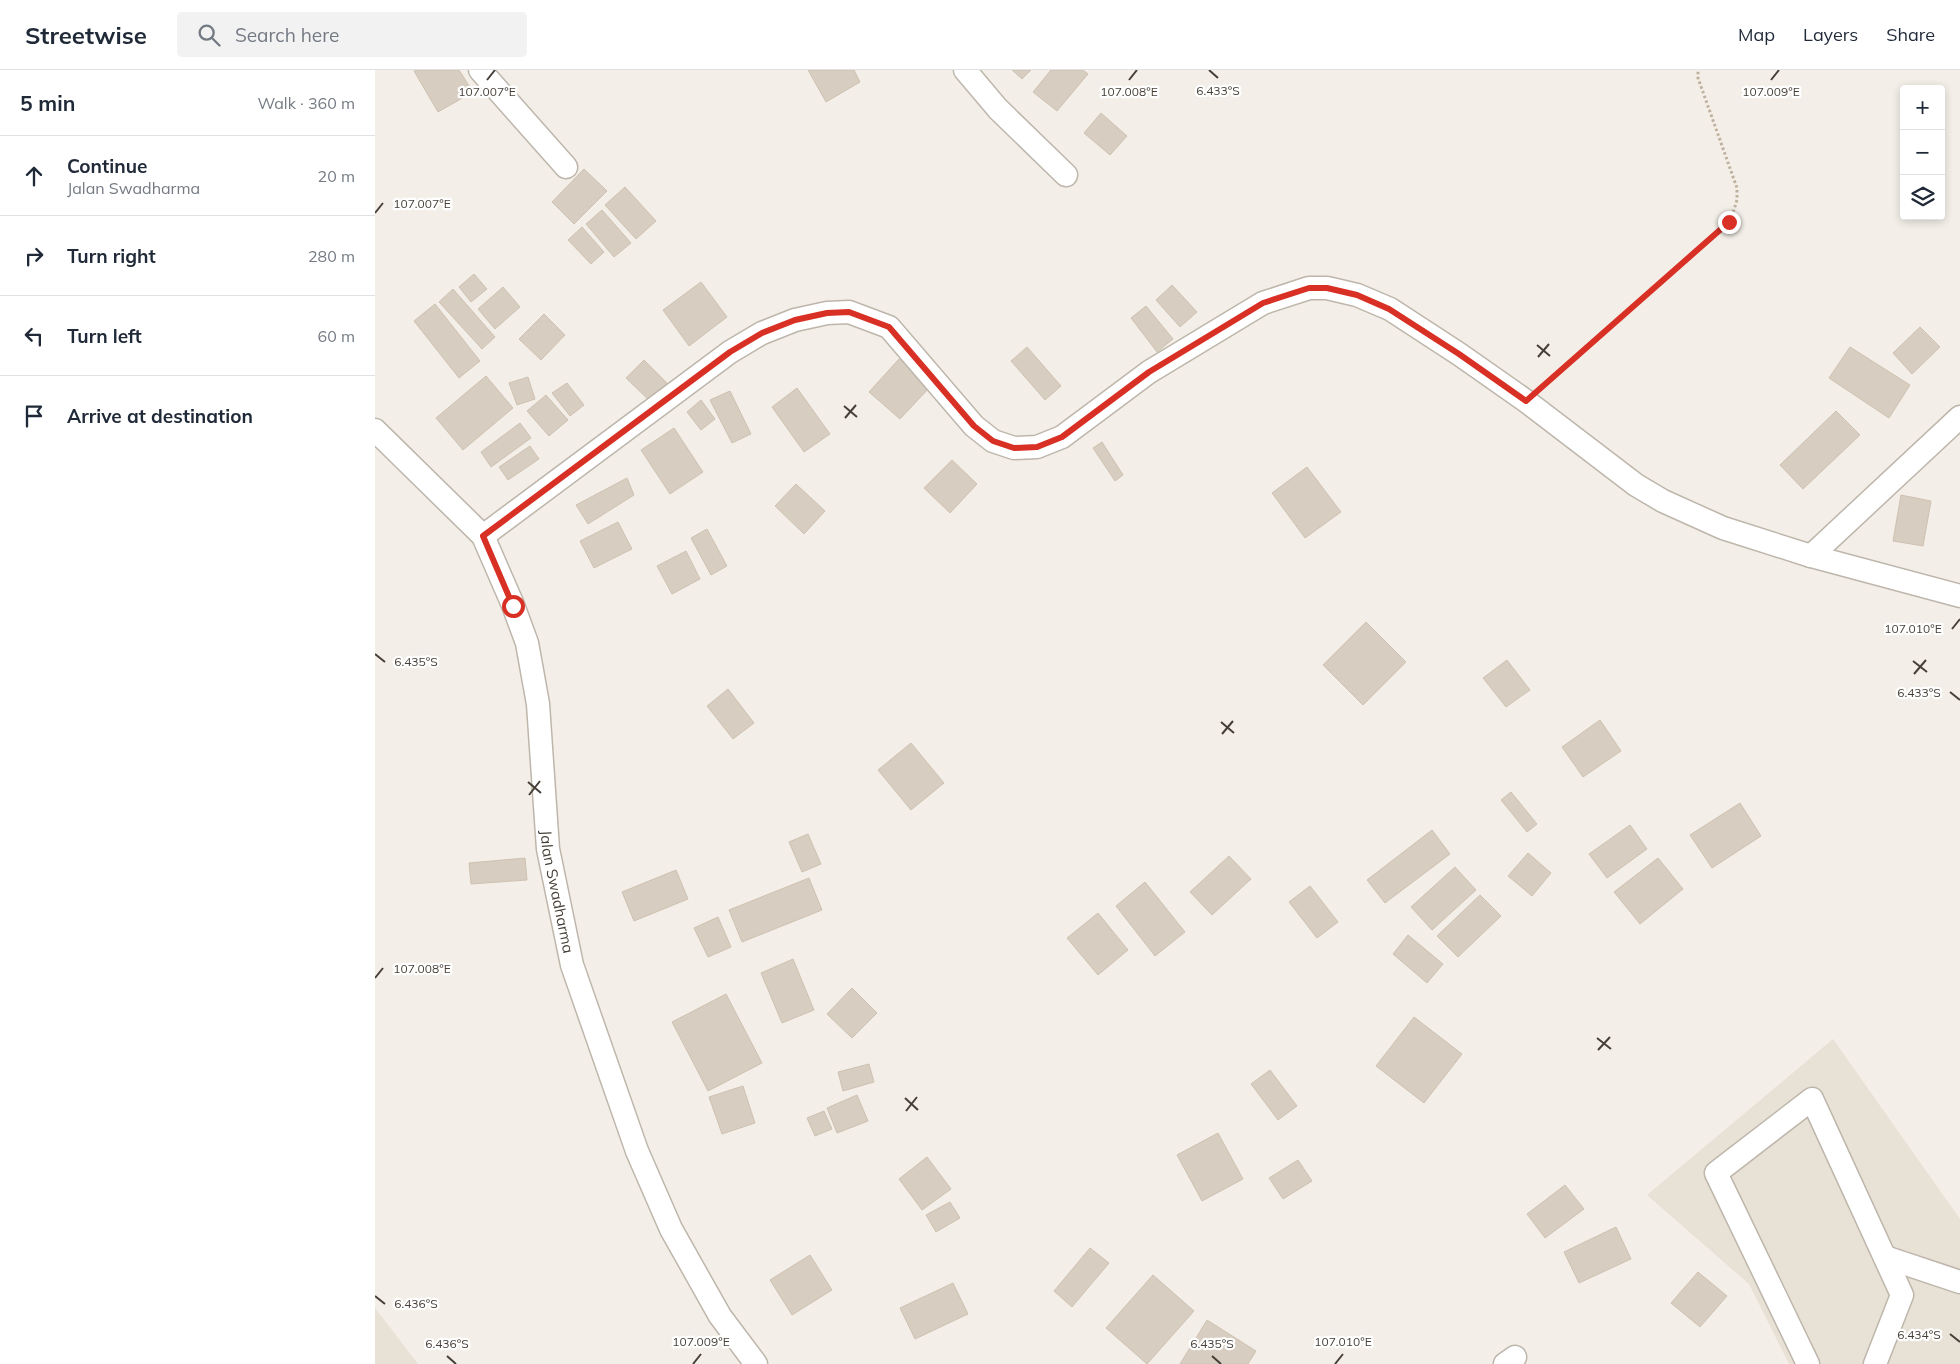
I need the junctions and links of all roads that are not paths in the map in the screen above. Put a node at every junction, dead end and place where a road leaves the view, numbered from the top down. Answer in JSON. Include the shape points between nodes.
{"nodes":[{"id":1,"x":480,"y":70,"type":"edge"},
{"id":2,"x":965,"y":70,"type":"edge"},
{"id":3,"x":566,"y":167,"type":"dead end"},
{"id":4,"x":1066,"y":175,"type":"dead end"},
{"id":5,"x":1960,"y":417,"type":"edge"},
{"id":6,"x":375,"y":430,"type":"edge"},
{"id":7,"x":483,"y":536,"type":"junction"},
{"id":8,"x":1811,"y":556,"type":"junction"},
{"id":9,"x":1960,"y":596,"type":"edge"},
{"id":10,"x":1885,"y":1257,"type":"junction"},
{"id":11,"x":1960,"y":1282,"type":"edge"},
{"id":12,"x":756,"y":1364,"type":"edge"},
{"id":13,"x":1808,"y":1364,"type":"edge"},
{"id":14,"x":1875,"y":1364,"type":"edge"}],
"edges":[{"from":1,"to":3,"type":"street"},
{"from":2,"to":4,"type":"street","via":[[998,109]]},
{"from":5,"to":8,"type":"street"},
{"from":6,"to":7,"type":"street","name":"Jalan Swadharma"},
{"from":7,"to":8,"type":"street","via":[[730,352],[782,325],[827,313],[849,312],[889,327],[974,426],[993,441],[1014,448],[1037,447],[1062,437],[1149,372],[1263,303],[1309,288],[1327,288],[1357,295],[1389,309],[1459,354],[1636,485],[1663,501],[1723,528]]},
{"from":7,"to":12,"type":"street","name":"Jalan Swadharma","via":[[527,643],[538,704],[548,849],[572,965],[637,1151],[671,1229],[721,1316]]},
{"from":8,"to":9,"type":"street"},
{"from":10,"to":11,"type":"street"},
{"from":10,"to":13,"type":"street","via":[[1812,1099],[1716,1173]]},
{"from":10,"to":14,"type":"street","via":[[1902,1295]]}]}
